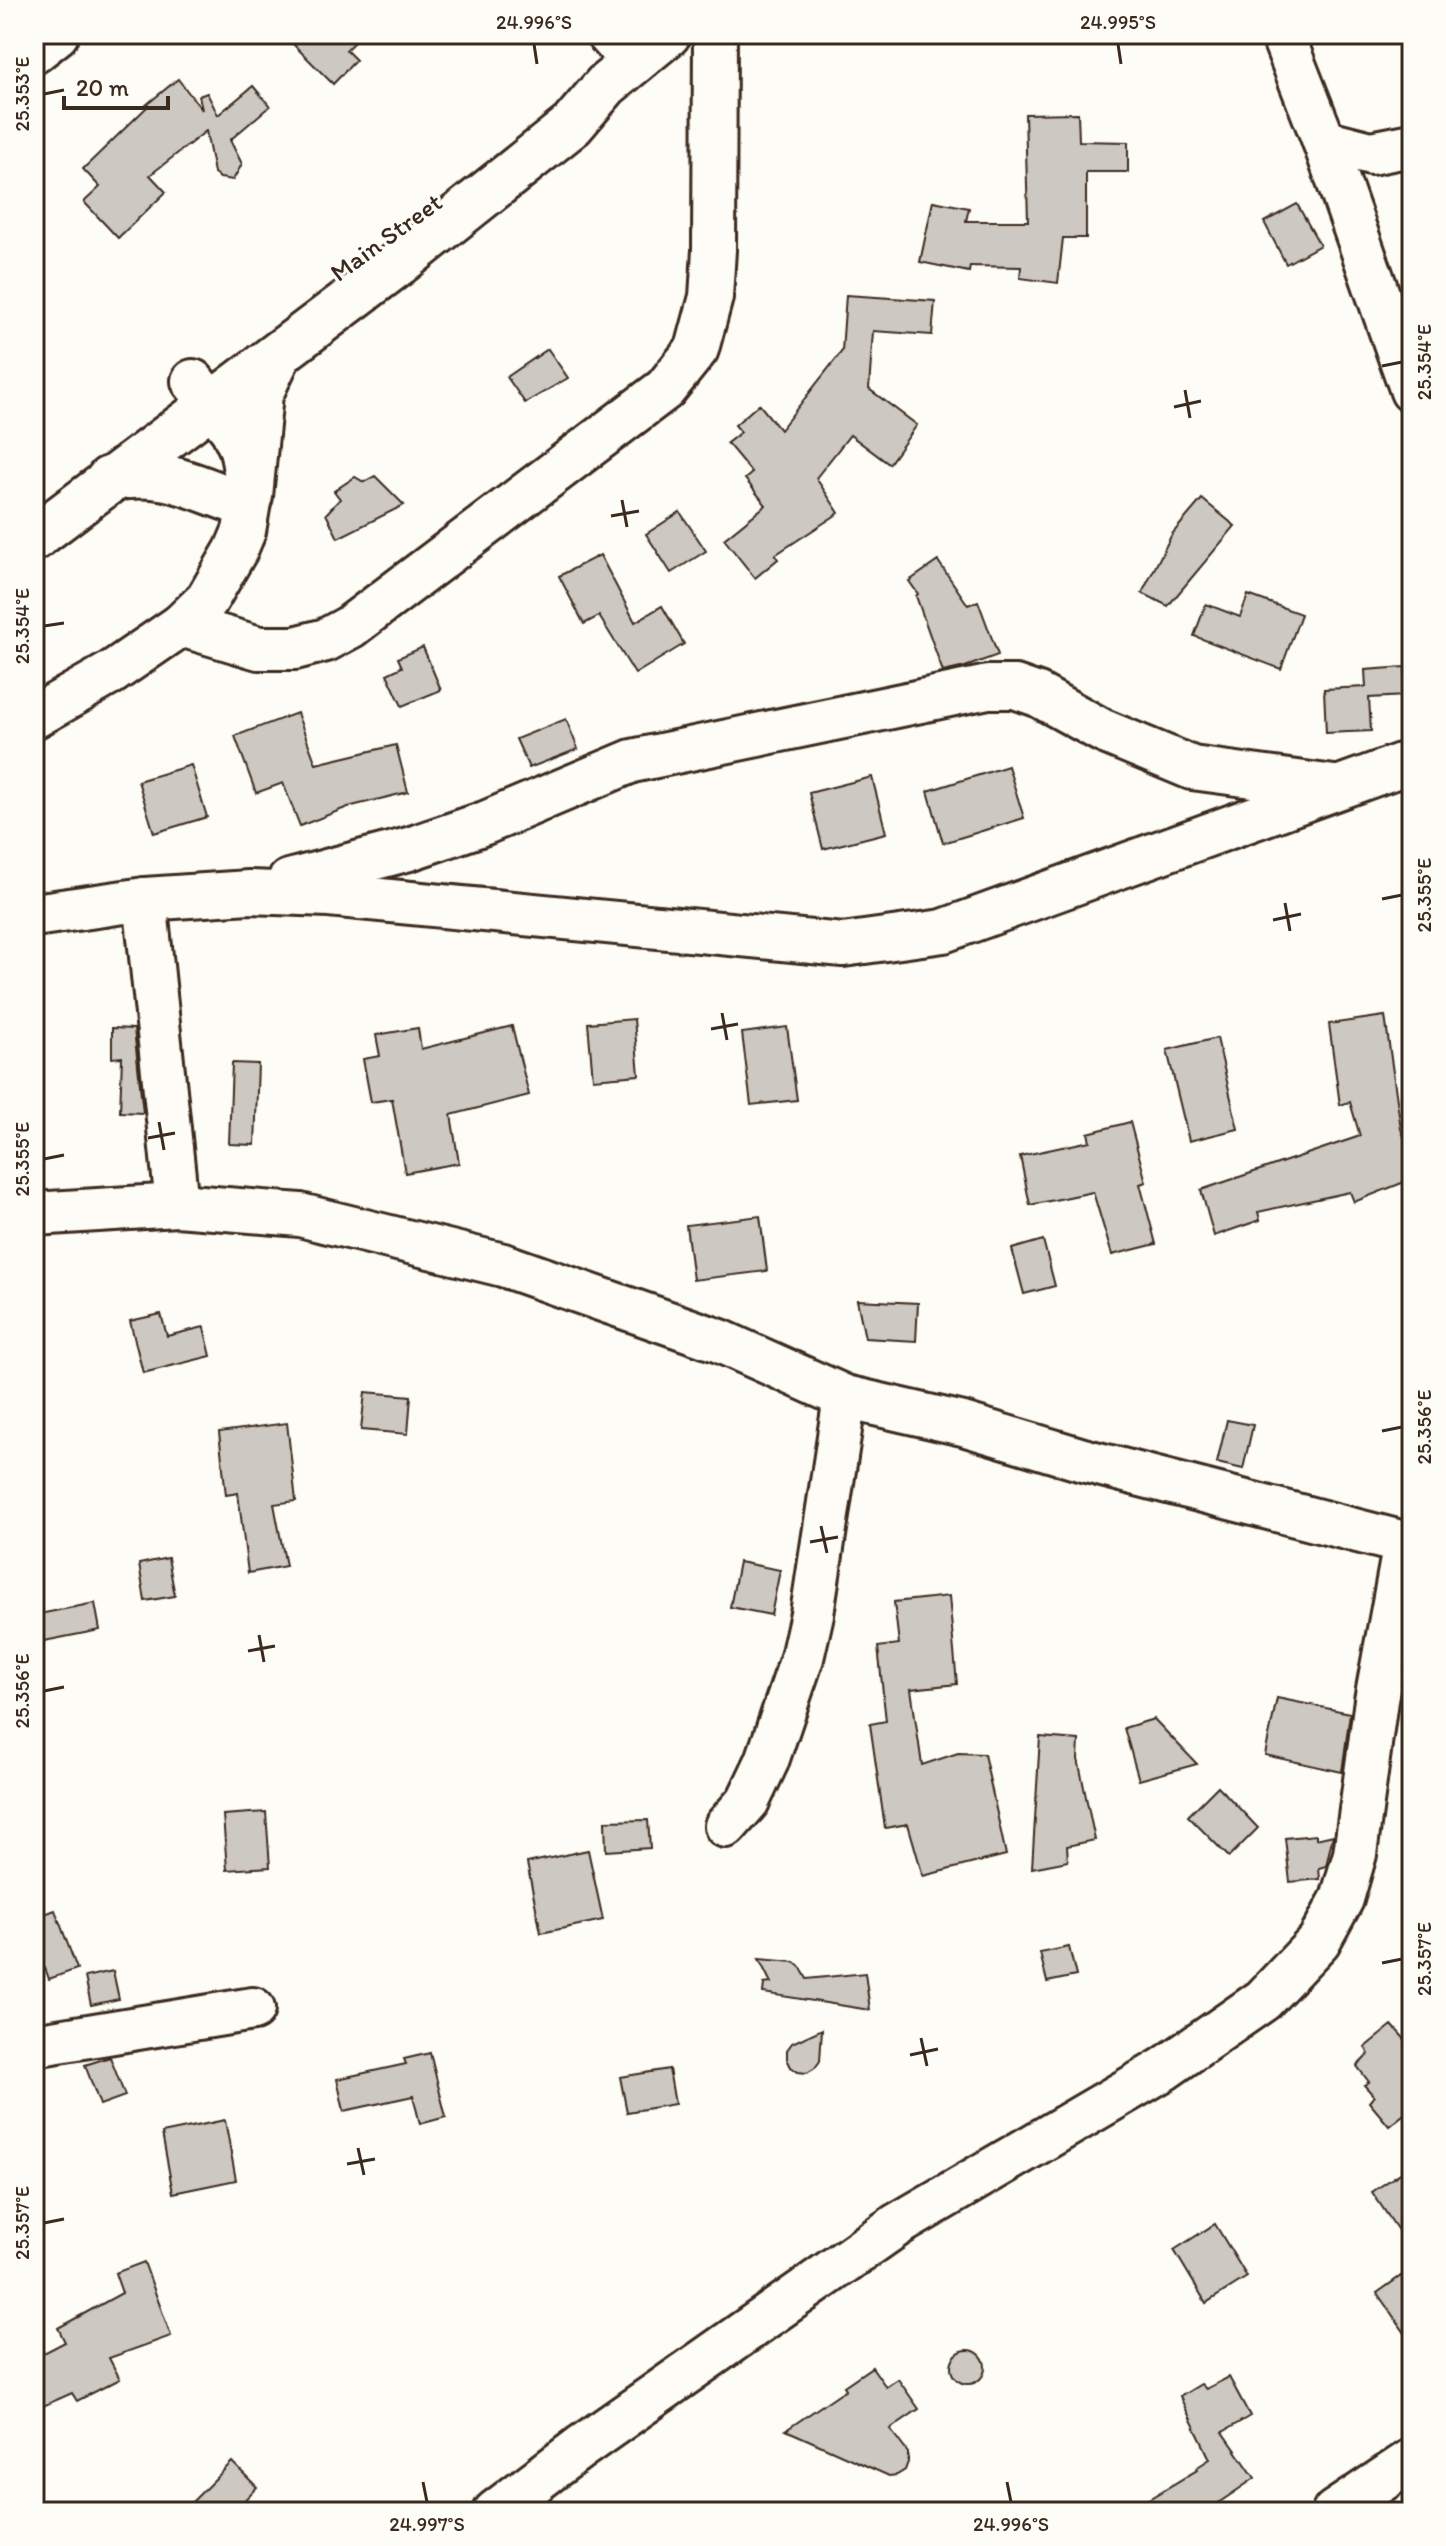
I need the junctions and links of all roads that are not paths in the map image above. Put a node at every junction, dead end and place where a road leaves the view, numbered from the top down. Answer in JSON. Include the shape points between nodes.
{"nodes":[{"id":1,"x":57,"y":34,"type":"edge"},
{"id":2,"x":668,"y":34,"type":"edge"},
{"id":3,"x":715,"y":34,"type":"edge"},
{"id":4,"x":1282,"y":34,"type":"edge"},
{"id":5,"x":34,"y":52,"type":"edge"},
{"id":6,"x":616,"y":61,"type":"edge"},
{"id":7,"x":1324,"y":141,"type":"junction"},
{"id":8,"x":1412,"y":145,"type":"edge"},
{"id":9,"x":278,"y":356,"type":"junction"},
{"id":10,"x":1412,"y":391,"type":"edge"},
{"id":11,"x":191,"y":401,"type":"junction"},
{"id":12,"x":109,"y":479,"type":"junction"},
{"id":13,"x":34,"y":507,"type":"edge"},
{"id":14,"x":244,"y":510,"type":"junction"},
{"id":15,"x":34,"y":538,"type":"edge"},
{"id":16,"x":181,"y":625,"type":"junction"},
{"id":17,"x":34,"y":717,"type":"edge"},
{"id":18,"x":1412,"y":761,"type":"edge"},
{"id":19,"x":1341,"y":788,"type":"junction"},
{"id":20,"x":249,"y":892,"type":"junction"},
{"id":21,"x":145,"y":899,"type":"junction"},
{"id":22,"x":34,"y":915,"type":"edge"},
{"id":23,"x":177,"y":1205,"type":"junction"},
{"id":24,"x":34,"y":1214,"type":"edge"},
{"id":25,"x":845,"y":1397,"type":"junction"},
{"id":26,"x":1409,"y":1544,"type":"edge"},
{"id":27,"x":726,"y":1826,"type":"dead end"},
{"id":28,"x":253,"y":2009,"type":"dead end"},
{"id":29,"x":34,"y":2045,"type":"edge"},
{"id":30,"x":1412,"y":2460,"type":"edge"},
{"id":31,"x":495,"y":2512,"type":"edge"},
{"id":32,"x":1334,"y":2512,"type":"edge"}],
"edges":[{"from":1,"to":5,"type":"street"},
{"from":2,"to":6,"type":"highway","name":"Main Street"},
{"from":3,"to":16,"type":"street","via":[[711,297],[697,349],[665,389],[326,640],[295,648],[259,648]]},
{"from":4,"to":7,"type":"street"},
{"from":6,"to":9,"type":"highway","name":"Main Street","via":[[572,125]]},
{"from":6,"to":11,"type":"highway","name":"Main Street"},
{"from":7,"to":8,"type":"street","via":[[1371,153]]},
{"from":7,"to":10,"type":"street"},
{"from":9,"to":11,"type":"highway","name":"Main Street"},
{"from":9,"to":14,"type":"highway","via":[[260,394]]},
{"from":11,"to":12,"type":"highway"},
{"from":11,"to":13,"type":"highway"},
{"from":11,"to":14,"type":"street"},
{"from":12,"to":14,"type":"highway","via":[[136,473],[175,479]]},
{"from":12,"to":15,"type":"highway"},
{"from":14,"to":16,"type":"street","via":[[207,600]]},
{"from":16,"to":17,"type":"street"},
{"from":18,"to":19,"type":"street"},
{"from":19,"to":20,"type":"street","via":[[943,931],[843,945],[329,895]]},
{"from":19,"to":20,"type":"street","via":[[1192,768],[1103,731],[1038,695],[1015,687],[988,687],[632,761],[409,849]]},
{"from":20,"to":21,"type":"street"},
{"from":21,"to":22,"type":"street"},
{"from":21,"to":23,"type":"street"},
{"from":23,"to":24,"type":"street"},
{"from":23,"to":25,"type":"street","via":[[300,1215],[503,1265],[720,1341]]},
{"from":25,"to":26,"type":"street"},
{"from":25,"to":27,"type":"street","via":[[802,1658],[767,1761],[748,1801]]},
{"from":26,"to":31,"type":"street","via":[[1376,1700],[1355,1854],[1342,1899],[1319,1941],[1263,2000],[1164,2069],[897,2225]]},
{"from":28,"to":29,"type":"street"},
{"from":30,"to":32,"type":"street"}]}
